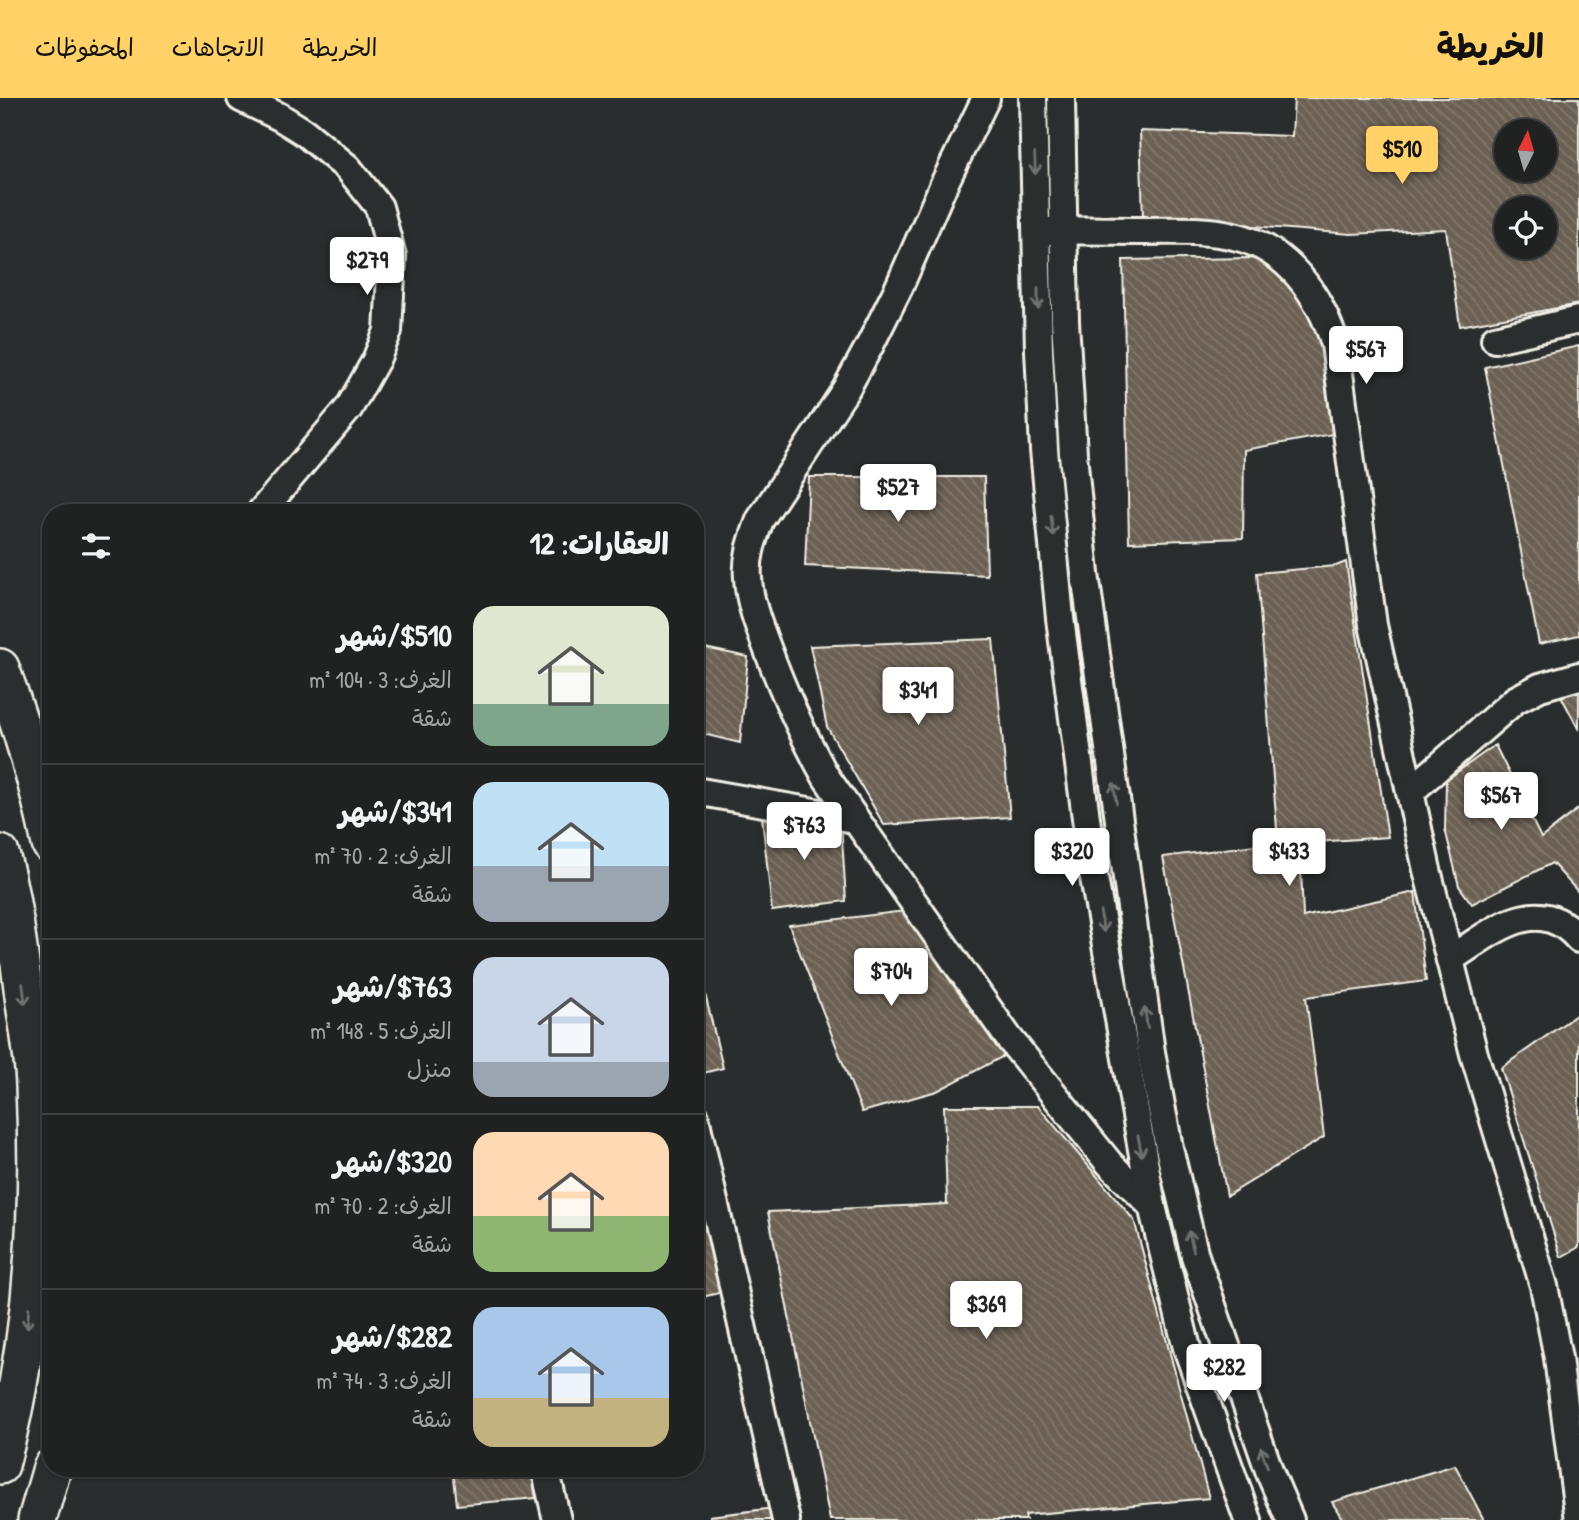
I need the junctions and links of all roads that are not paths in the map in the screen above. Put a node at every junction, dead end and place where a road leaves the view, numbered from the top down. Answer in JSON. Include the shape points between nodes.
{"nodes":[{"id":1,"x":241,"y":98,"type":"edge"},
{"id":2,"x":986,"y":98,"type":"edge"},
{"id":3,"x":1033,"y":98,"type":"edge"},
{"id":4,"x":1060,"y":98,"type":"edge"},
{"id":5,"x":1050,"y":231,"type":"junction"},
{"id":6,"x":1579,"y":320,"type":"edge"},
{"id":7,"x":1495,"y":340,"type":"dead end"},
{"id":8,"x":268,"y":504,"type":"edge"},
{"id":9,"x":0,"y":668,"type":"edge"},
{"id":10,"x":1579,"y":676,"type":"edge"},
{"id":11,"x":1410,"y":792,"type":"junction"},
{"id":12,"x":704,"y":793,"type":"edge"},
{"id":13,"x":42,"y":800,"type":"edge"},
{"id":14,"x":854,"y":819,"type":"junction"},
{"id":15,"x":0,"y":854,"type":"edge"},
{"id":16,"x":1579,"y":939,"type":"edge"},
{"id":17,"x":1450,"y":959,"type":"junction"},
{"id":18,"x":704,"y":1157,"type":"edge"},
{"id":19,"x":1152,"y":1206,"type":"junction"},
{"id":20,"x":1237,"y":1377,"type":"junction"},
{"id":21,"x":1200,"y":1386,"type":"junction"},
{"id":22,"x":1574,"y":1436,"type":"edge"},
{"id":23,"x":0,"y":1465,"type":"edge"},
{"id":24,"x":49,"y":1477,"type":"edge"},
{"id":25,"x":547,"y":1477,"type":"edge"},
{"id":26,"x":37,"y":1520,"type":"edge"},
{"id":27,"x":557,"y":1520,"type":"edge"},
{"id":28,"x":786,"y":1520,"type":"edge"},
{"id":29,"x":1248,"y":1520,"type":"edge"},
{"id":30,"x":1290,"y":1520,"type":"edge"},
{"id":31,"x":1579,"y":1520,"type":"edge"}],
"edges":[{"from":1,"to":8,"type":"street","via":[[304,132],[348,168],[379,207],[393,256],[388,331],[376,360],[349,408]]},
{"from":2,"to":14,"type":"street","via":[[871,343],[760,520],[751,544],[747,577],[776,673],[803,734]]},
{"from":3,"to":5,"type":"street","one_way":true},
{"from":4,"to":5,"type":"street"},
{"from":5,"to":11,"type":"street","via":[[1190,231],[1235,236],[1289,266],[1317,301],[1327,317],[1340,368],[1373,625]]},
{"from":5,"to":19,"type":"street","one_way":true,"via":[[1038,340],[1060,618],[1093,872]]},
{"from":20,"to":5,"type":"street","one_way":true,"via":[[1195,1256],[1151,1052],[1084,574]]},
{"from":6,"to":7,"type":"street"},
{"from":9,"to":13,"type":"main road"},
{"from":10,"to":11,"type":"street","via":[[1515,700]]},
{"from":11,"to":17,"type":"street"},
{"from":12,"to":14,"type":"street"},
{"from":14,"to":19,"type":"street","via":[[1024,1057],[1109,1163]]},
{"from":15,"to":23,"type":"main road","one_way":true,"via":[[17,939],[35,1084],[36,1219],[27,1334]]},
{"from":16,"to":17,"type":"street","via":[[1547,917],[1519,918]]},
{"from":17,"to":22,"type":"street","via":[[1536,1255]]},
{"from":18,"to":28,"type":"street"},
{"from":19,"to":21,"type":"street"},
{"from":20,"to":21,"type":"street"},
{"from":30,"to":20,"type":"street","one_way":true},
{"from":21,"to":29,"type":"street"},
{"from":22,"to":31,"type":"street"},
{"from":24,"to":26,"type":"main road"},
{"from":25,"to":27,"type":"street"}]}
